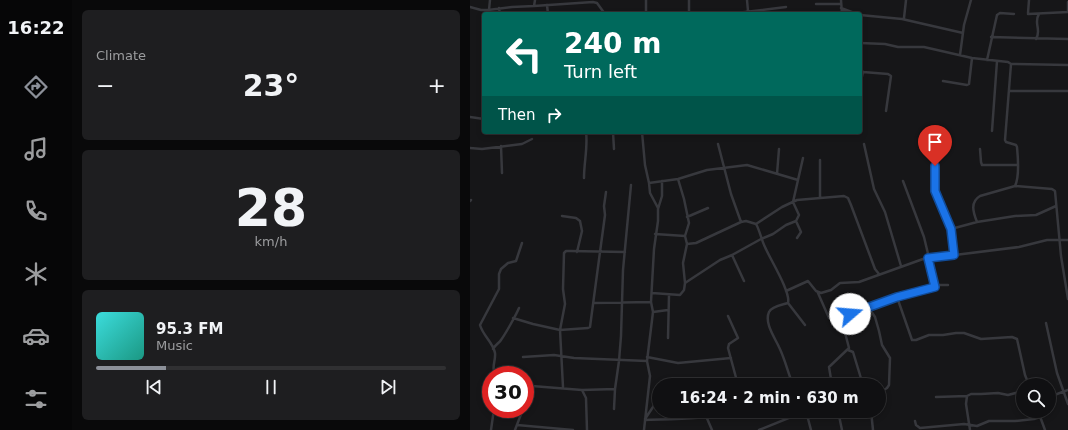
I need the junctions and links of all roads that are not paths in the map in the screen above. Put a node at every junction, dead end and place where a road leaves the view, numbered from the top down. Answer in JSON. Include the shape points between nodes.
{"nodes":[{"id":1,"x":490,"y":0,"type":"edge"},
{"id":2,"x":535,"y":0,"type":"edge"},
{"id":3,"x":646,"y":0,"type":"edge"},
{"id":4,"x":689,"y":0,"type":"edge"},
{"id":5,"x":747,"y":0,"type":"edge"},
{"id":6,"x":906,"y":0,"type":"edge"},
{"id":7,"x":971,"y":0,"type":"edge"},
{"id":8,"x":1028,"y":0,"type":"edge"},
{"id":9,"x":841,"y":2,"type":"edge"},
{"id":10,"x":1068,"y":2,"type":"edge"},
{"id":11,"x":816,"y":4,"type":"dead end"},
{"id":12,"x":534,"y":6,"type":"junction"},
{"id":13,"x":547,"y":6,"type":"junction"},
{"id":14,"x":786,"y":7,"type":"dead end"},
{"id":15,"x":470,"y":8,"type":"edge"},
{"id":16,"x":499,"y":8,"type":"junction"},
{"id":17,"x":841,"y":8,"type":"junction"},
{"id":18,"x":489,"y":10,"type":"junction"},
{"id":19,"x":748,"y":11,"type":"junction"},
{"id":20,"x":500,"y":12,"type":"edge"},
{"id":21,"x":548,"y":12,"type":"edge"},
{"id":22,"x":603,"y":12,"type":"edge"},
{"id":23,"x":646,"y":12,"type":"edge"},
{"id":24,"x":689,"y":12,"type":"edge"},
{"id":25,"x":741,"y":12,"type":"edge"},
{"id":26,"x":842,"y":12,"type":"edge"},
{"id":27,"x":852,"y":12,"type":"edge"},
{"id":28,"x":1068,"y":12,"type":"edge"},
{"id":29,"x":1040,"y":13,"type":"junction"},
{"id":30,"x":1014,"y":14,"type":"dead end"},
{"id":31,"x":862,"y":15,"type":"edge"},
{"id":32,"x":902,"y":19,"type":"junction"},
{"id":33,"x":963,"y":33,"type":"junction"},
{"id":34,"x":991,"y":37,"type":"junction"},
{"id":35,"x":1036,"y":39,"type":"junction"},
{"id":36,"x":1068,"y":40,"type":"edge"},
{"id":37,"x":862,"y":43,"type":"edge"},
{"id":38,"x":960,"y":55,"type":"junction"},
{"id":39,"x":972,"y":58,"type":"junction"},
{"id":40,"x":987,"y":60,"type":"junction"},
{"id":41,"x":997,"y":61,"type":"junction"},
{"id":42,"x":1010,"y":64,"type":"junction"},
{"id":43,"x":1068,"y":65,"type":"edge"},
{"id":44,"x":863,"y":72,"type":"joint"},
{"id":45,"x":862,"y":76,"type":"edge"},
{"id":46,"x":943,"y":81,"type":"dead end"},
{"id":47,"x":1068,"y":90,"type":"edge"},
{"id":48,"x":1009,"y":91,"type":"junction"},
{"id":49,"x":886,"y":111,"type":"dead end"},
{"id":50,"x":470,"y":117,"type":"edge"},
{"id":51,"x":482,"y":120,"type":"edge"},
{"id":52,"x":992,"y":131,"type":"dead end"},
{"id":53,"x":586,"y":134,"type":"edge"},
{"id":54,"x":612,"y":134,"type":"edge"},
{"id":55,"x":642,"y":134,"type":"edge"},
{"id":56,"x":532,"y":139,"type":"dead end"},
{"id":57,"x":718,"y":144,"type":"dead end"},
{"id":58,"x":864,"y":144,"type":"dead end"},
{"id":59,"x":501,"y":146,"type":"junction"},
{"id":60,"x":470,"y":148,"type":"edge"},
{"id":61,"x":614,"y":149,"type":"dead end"},
{"id":62,"x":779,"y":149,"type":"dead end"},
{"id":63,"x":980,"y":149,"type":"dead end"},
{"id":64,"x":936,"y":151,"type":"dead end"},
{"id":65,"x":803,"y":158,"type":"dead end"},
{"id":66,"x":820,"y":160,"type":"dead end"},
{"id":67,"x":1017,"y":165,"type":"junction"},
{"id":68,"x":724,"y":168,"type":"junction"},
{"id":69,"x":502,"y":173,"type":"dead end"},
{"id":70,"x":777,"y":174,"type":"junction"},
{"id":71,"x":584,"y":178,"type":"dead end"},
{"id":72,"x":678,"y":178,"type":"junction"},
{"id":73,"x":798,"y":180,"type":"junction"},
{"id":74,"x":662,"y":181,"type":"junction"},
{"id":75,"x":903,"y":181,"type":"dead end"},
{"id":76,"x":649,"y":183,"type":"junction"},
{"id":77,"x":631,"y":185,"type":"dead end"},
{"id":78,"x":1015,"y":186,"type":"junction"},
{"id":79,"x":606,"y":192,"type":"dead end"},
{"id":80,"x":820,"y":197,"type":"junction"},
{"id":81,"x":793,"y":202,"type":"junction"},
{"id":82,"x":1056,"y":206,"type":"junction"},
{"id":83,"x":708,"y":208,"type":"dead end"},
{"id":84,"x":658,"y":209,"type":"junction"},
{"id":85,"x":562,"y":216,"type":"dead end"},
{"id":86,"x":687,"y":217,"type":"junction"},
{"id":87,"x":796,"y":221,"type":"junction"},
{"id":88,"x":741,"y":222,"type":"junction"},
{"id":89,"x":977,"y":222,"type":"junction"},
{"id":90,"x":756,"y":224,"type":"junction"},
{"id":91,"x":951,"y":229,"type":"junction"},
{"id":92,"x":655,"y":234,"type":"junction"},
{"id":93,"x":685,"y":236,"type":"junction"},
{"id":94,"x":797,"y":238,"type":"dead end"},
{"id":95,"x":761,"y":239,"type":"junction"},
{"id":96,"x":1059,"y":240,"type":"junction"},
{"id":97,"x":1068,"y":240,"type":"edge"},
{"id":98,"x":522,"y":243,"type":"dead end"},
{"id":99,"x":687,"y":244,"type":"junction"},
{"id":100,"x":577,"y":252,"type":"junction"},
{"id":101,"x":600,"y":252,"type":"junction"},
{"id":102,"x":625,"y":252,"type":"junction"},
{"id":103,"x":732,"y":255,"type":"junction"},
{"id":104,"x":954,"y":255,"type":"junction"},
{"id":105,"x":928,"y":258,"type":"junction"},
{"id":106,"x":900,"y":266,"type":"junction"},
{"id":107,"x":1068,"y":269,"type":"edge"},
{"id":108,"x":1064,"y":270,"type":"junction"},
{"id":109,"x":879,"y":274,"type":"junction"},
{"id":110,"x":744,"y":280,"type":"dead end"},
{"id":111,"x":685,"y":283,"type":"junction"},
{"id":112,"x":948,"y":285,"type":"dead end"},
{"id":113,"x":935,"y":287,"type":"junction"},
{"id":114,"x":786,"y":291,"type":"junction"},
{"id":115,"x":652,"y":293,"type":"junction"},
{"id":116,"x":818,"y":293,"type":"junction"},
{"id":117,"x":669,"y":295,"type":"junction"},
{"id":118,"x":897,"y":297,"type":"junction"},
{"id":119,"x":1068,"y":299,"type":"edge"},
{"id":120,"x":622,"y":302,"type":"junction"},
{"id":121,"x":651,"y":302,"type":"junction"},
{"id":122,"x":594,"y":303,"type":"junction"},
{"id":123,"x":788,"y":303,"type":"junction"},
{"id":124,"x":518,"y":308,"type":"dead end"},
{"id":125,"x":869,"y":308,"type":"junction"},
{"id":126,"x":668,"y":310,"type":"junction"},
{"id":127,"x":653,"y":312,"type":"junction"},
{"id":128,"x":728,"y":316,"type":"dead end"},
{"id":129,"x":841,"y":317,"type":"junction"},
{"id":130,"x":513,"y":318,"type":"junction"},
{"id":131,"x":1046,"y":323,"type":"dead end"},
{"id":132,"x":805,"y":325,"type":"dead end"},
{"id":133,"x":560,"y":330,"type":"junction"},
{"id":134,"x":668,"y":338,"type":"dead end"},
{"id":135,"x":493,"y":349,"type":"junction"},
{"id":136,"x":848,"y":350,"type":"junction"},
{"id":137,"x":562,"y":356,"type":"junction"},
{"id":138,"x":523,"y":357,"type":"dead end"},
{"id":139,"x":648,"y":357,"type":"junction"},
{"id":140,"x":731,"y":358,"type":"junction"},
{"id":141,"x":619,"y":360,"type":"junction"},
{"id":142,"x":647,"y":362,"type":"junction"},
{"id":143,"x":493,"y":366,"type":"edge"},
{"id":144,"x":736,"y":378,"type":"edge"},
{"id":145,"x":790,"y":378,"type":"edge"},
{"id":146,"x":831,"y":378,"type":"edge"},
{"id":147,"x":860,"y":378,"type":"edge"},
{"id":148,"x":1026,"y":378,"type":"edge"},
{"id":149,"x":534,"y":386,"type":"edge"},
{"id":150,"x":563,"y":387,"type":"junction"},
{"id":151,"x":615,"y":389,"type":"junction"},
{"id":152,"x":886,"y":389,"type":"edge"},
{"id":153,"x":582,"y":390,"type":"junction"},
{"id":154,"x":589,"y":390,"type":"junction"},
{"id":155,"x":1068,"y":390,"type":"edge"},
{"id":156,"x":1063,"y":391,"type":"junction"},
{"id":157,"x":1016,"y":393,"type":"edge"},
{"id":158,"x":1056,"y":394,"type":"edge"},
{"id":159,"x":967,"y":396,"type":"junction"},
{"id":160,"x":936,"y":397,"type":"dead end"},
{"id":161,"x":586,"y":398,"type":"junction"},
{"id":162,"x":1068,"y":404,"type":"edge"},
{"id":163,"x":614,"y":409,"type":"dead end"},
{"id":164,"x":652,"y":409,"type":"edge"},
{"id":165,"x":493,"y":418,"type":"edge"},
{"id":166,"x":520,"y":418,"type":"edge"},
{"id":167,"x":676,"y":418,"type":"edge"},
{"id":168,"x":707,"y":418,"type":"edge"},
{"id":169,"x":789,"y":418,"type":"edge"},
{"id":170,"x":808,"y":418,"type":"edge"},
{"id":171,"x":839,"y":418,"type":"edge"},
{"id":172,"x":872,"y":418,"type":"edge"},
{"id":173,"x":1037,"y":418,"type":"edge"},
{"id":174,"x":1040,"y":418,"type":"edge"},
{"id":175,"x":645,"y":420,"type":"junction"},
{"id":176,"x":915,"y":421,"type":"dead end"},
{"id":177,"x":517,"y":425,"type":"junction"},
{"id":178,"x":970,"y":426,"type":"junction"},
{"id":179,"x":491,"y":430,"type":"edge"},
{"id":180,"x":515,"y":430,"type":"edge"},
{"id":181,"x":573,"y":430,"type":"edge"},
{"id":182,"x":587,"y":430,"type":"edge"},
{"id":183,"x":644,"y":430,"type":"edge"},
{"id":184,"x":712,"y":430,"type":"edge"},
{"id":185,"x":759,"y":430,"type":"edge"},
{"id":186,"x":811,"y":430,"type":"edge"},
{"id":187,"x":842,"y":430,"type":"edge"},
{"id":188,"x":873,"y":430,"type":"edge"},
{"id":189,"x":970,"y":430,"type":"edge"},
{"id":190,"x":1045,"y":430,"type":"edge"}],
"edges":[{"from":1,"to":18,"type":"street"},
{"from":2,"to":12,"type":"street"},
{"from":3,"to":23,"type":"street"},
{"from":4,"to":24,"type":"street"},
{"from":5,"to":19,"type":"street"},
{"from":6,"to":32,"type":"street"},
{"from":7,"to":33,"type":"street"},
{"from":8,"to":29,"type":"street","via":[[1028,14]]},
{"from":9,"to":11,"type":"street"},
{"from":9,"to":17,"type":"street"},
{"from":10,"to":28,"type":"street"},
{"from":12,"to":13,"type":"street"},
{"from":12,"to":16,"type":"street"},
{"from":13,"to":21,"type":"street"},
{"from":13,"to":22,"type":"street","via":[[593,2]]},
{"from":14,"to":19,"type":"street"},
{"from":15,"to":18,"type":"street"},
{"from":16,"to":18,"type":"street"},
{"from":16,"to":20,"type":"street"},
{"from":17,"to":26,"type":"street"},
{"from":17,"to":27,"type":"street"},
{"from":19,"to":25,"type":"street"},
{"from":28,"to":29,"type":"street"},
{"from":29,"to":35,"type":"street"},
{"from":30,"to":34,"type":"street","via":[[997,15]]},
{"from":31,"to":32,"type":"street"},
{"from":32,"to":33,"type":"street"},
{"from":33,"to":38,"type":"street"},
{"from":34,"to":35,"type":"street"},
{"from":34,"to":40,"type":"street"},
{"from":35,"to":36,"type":"street"},
{"from":37,"to":38,"type":"street","via":[[924,47]]},
{"from":38,"to":39,"type":"street"},
{"from":39,"to":40,"type":"street"},
{"from":39,"to":46,"type":"street","via":[[969,84]]},
{"from":40,"to":41,"type":"street"},
{"from":41,"to":42,"type":"street"},
{"from":41,"to":52,"type":"street"},
{"from":42,"to":43,"type":"street"},
{"from":42,"to":48,"type":"street"},
{"from":44,"to":45,"type":"street"},
{"from":44,"to":49,"type":"street","via":[[891,76]]},
{"from":47,"to":48,"type":"street"},
{"from":48,"to":67,"type":"street","via":[[1005,140],[1016,145]]},
{"from":50,"to":51,"type":"street"},
{"from":53,"to":71,"type":"street"},
{"from":54,"to":61,"type":"street"},
{"from":55,"to":76,"type":"street"},
{"from":56,"to":59,"type":"street","via":[[522,144]]},
{"from":57,"to":68,"type":"street"},
{"from":58,"to":106,"type":"street","via":[[874,189],[885,212]]},
{"from":59,"to":60,"type":"street"},
{"from":59,"to":69,"type":"street"},
{"from":62,"to":70,"type":"street"},
{"from":63,"to":67,"type":"street","via":[[982,165]]},
{"from":64,"to":91,"type":"street","via":[[935,191]]},
{"from":65,"to":73,"type":"street"},
{"from":66,"to":80,"type":"street"},
{"from":67,"to":78,"type":"street"},
{"from":68,"to":70,"type":"street","via":[[747,165]]},
{"from":68,"to":72,"type":"street"},
{"from":68,"to":88,"type":"street"},
{"from":70,"to":73,"type":"street"},
{"from":72,"to":74,"type":"street"},
{"from":72,"to":86,"type":"street"},
{"from":73,"to":81,"type":"street"},
{"from":74,"to":76,"type":"street"},
{"from":74,"to":84,"type":"street","via":[[662,196]]},
{"from":75,"to":105,"type":"street","via":[[924,237]]},
{"from":76,"to":84,"type":"street","via":[[650,193]]},
{"from":77,"to":102,"type":"street"},
{"from":78,"to":82,"type":"street","via":[[1052,188],[1055,192]]},
{"from":78,"to":89,"type":"street","via":[[975,199],[973,206]]},
{"from":79,"to":101,"type":"street"},
{"from":80,"to":81,"type":"street"},
{"from":80,"to":109,"type":"street","via":[[848,198]]},
{"from":81,"to":87,"type":"street","via":[[799,215]]},
{"from":81,"to":90,"type":"street"},
{"from":82,"to":89,"type":"street","via":[[1036,215]]},
{"from":82,"to":96,"type":"street"},
{"from":83,"to":86,"type":"street"},
{"from":84,"to":92,"type":"street"},
{"from":85,"to":100,"type":"street","via":[[580,221],[582,231]]},
{"from":86,"to":93,"type":"street","via":[[689,223]]},
{"from":87,"to":94,"type":"street","via":[[801,232]]},
{"from":87,"to":95,"type":"street"},
{"from":88,"to":90,"type":"street"},
{"from":88,"to":99,"type":"street","via":[[696,243]]},
{"from":89,"to":91,"type":"street"},
{"from":90,"to":95,"type":"street"},
{"from":91,"to":104,"type":"street"},
{"from":92,"to":93,"type":"street"},
{"from":92,"to":115,"type":"street"},
{"from":93,"to":99,"type":"street"},
{"from":95,"to":103,"type":"street"},
{"from":95,"to":114,"type":"street"},
{"from":96,"to":97,"type":"street"},
{"from":96,"to":104,"type":"street"},
{"from":96,"to":108,"type":"street"},
{"from":98,"to":135,"type":"street","via":[[516,261],[501,269],[499,289],[480,326]]},
{"from":99,"to":111,"type":"street","via":[[682,263]]},
{"from":100,"to":101,"type":"street"},
{"from":100,"to":133,"type":"street","via":[[564,253],[565,304]]},
{"from":101,"to":102,"type":"street"},
{"from":101,"to":122,"type":"street"},
{"from":102,"to":120,"type":"street"},
{"from":103,"to":110,"type":"street"},
{"from":103,"to":111,"type":"street"},
{"from":104,"to":105,"type":"street"},
{"from":105,"to":106,"type":"street"},
{"from":105,"to":113,"type":"street"},
{"from":106,"to":109,"type":"street"},
{"from":107,"to":108,"type":"street"},
{"from":108,"to":119,"type":"street"},
{"from":109,"to":116,"type":"street","via":[[855,283],[840,283],[831,290]]},
{"from":111,"to":117,"type":"street","via":[[680,295]]},
{"from":112,"to":113,"type":"street"},
{"from":113,"to":118,"type":"street"},
{"from":114,"to":116,"type":"street","via":[[808,281]]},
{"from":114,"to":123,"type":"street"},
{"from":115,"to":117,"type":"street"},
{"from":115,"to":121,"type":"street"},
{"from":116,"to":129,"type":"street","via":[[829,318]]},
{"from":117,"to":126,"type":"street"},
{"from":118,"to":125,"type":"street"},
{"from":118,"to":148,"type":"street","via":[[912,340],[929,335],[960,332],[978,339],[1017,339]]},
{"from":120,"to":121,"type":"street"},
{"from":120,"to":122,"type":"street"},
{"from":120,"to":141,"type":"street"},
{"from":121,"to":127,"type":"street"},
{"from":122,"to":133,"type":"street","via":[[590,327]]},
{"from":123,"to":132,"type":"street"},
{"from":123,"to":145,"type":"street","via":[[773,308],[768,319]]},
{"from":124,"to":130,"type":"street"},
{"from":125,"to":129,"type":"street"},
{"from":125,"to":152,"type":"street","via":[[875,317],[882,345],[889,355],[890,385]]},
{"from":126,"to":127,"type":"street"},
{"from":126,"to":134,"type":"street"},
{"from":127,"to":139,"type":"street"},
{"from":128,"to":140,"type":"street","via":[[738,338],[728,346]]},
{"from":129,"to":136,"type":"street"},
{"from":130,"to":133,"type":"street"},
{"from":130,"to":135,"type":"street","via":[[502,339]]},
{"from":131,"to":156,"type":"street"},
{"from":133,"to":137,"type":"street"},
{"from":135,"to":143,"type":"street","via":[[495,354]]},
{"from":136,"to":146,"type":"street","via":[[829,367]]},
{"from":136,"to":147,"type":"street","via":[[853,352]]},
{"from":137,"to":138,"type":"street"},
{"from":137,"to":141,"type":"street"},
{"from":137,"to":150,"type":"street"},
{"from":139,"to":140,"type":"street","via":[[678,363]]},
{"from":139,"to":142,"type":"street"},
{"from":140,"to":144,"type":"street"},
{"from":141,"to":142,"type":"street"},
{"from":141,"to":151,"type":"street"},
{"from":142,"to":175,"type":"street","via":[[650,376]]},
{"from":149,"to":150,"type":"street"},
{"from":150,"to":153,"type":"street"},
{"from":151,"to":154,"type":"street"},
{"from":151,"to":163,"type":"street"},
{"from":153,"to":154,"type":"street"},
{"from":153,"to":161,"type":"street"},
{"from":154,"to":161,"type":"street"},
{"from":155,"to":156,"type":"street"},
{"from":156,"to":158,"type":"street"},
{"from":156,"to":162,"type":"street"},
{"from":157,"to":159,"type":"street"},
{"from":159,"to":160,"type":"street"},
{"from":159,"to":178,"type":"street"},
{"from":161,"to":182,"type":"street"},
{"from":164,"to":175,"type":"street"},
{"from":165,"to":179,"type":"street"},
{"from":166,"to":177,"type":"street"},
{"from":167,"to":175,"type":"street"},
{"from":168,"to":184,"type":"street"},
{"from":169,"to":185,"type":"street"},
{"from":170,"to":186,"type":"street"},
{"from":171,"to":187,"type":"street"},
{"from":172,"to":188,"type":"street"},
{"from":173,"to":178,"type":"street","via":[[989,421]]},
{"from":174,"to":190,"type":"street"},
{"from":175,"to":183,"type":"street"},
{"from":176,"to":178,"type":"street","via":[[920,428],[964,424]]},
{"from":177,"to":180,"type":"street"},
{"from":177,"to":181,"type":"street"},
{"from":178,"to":189,"type":"street"}]}
